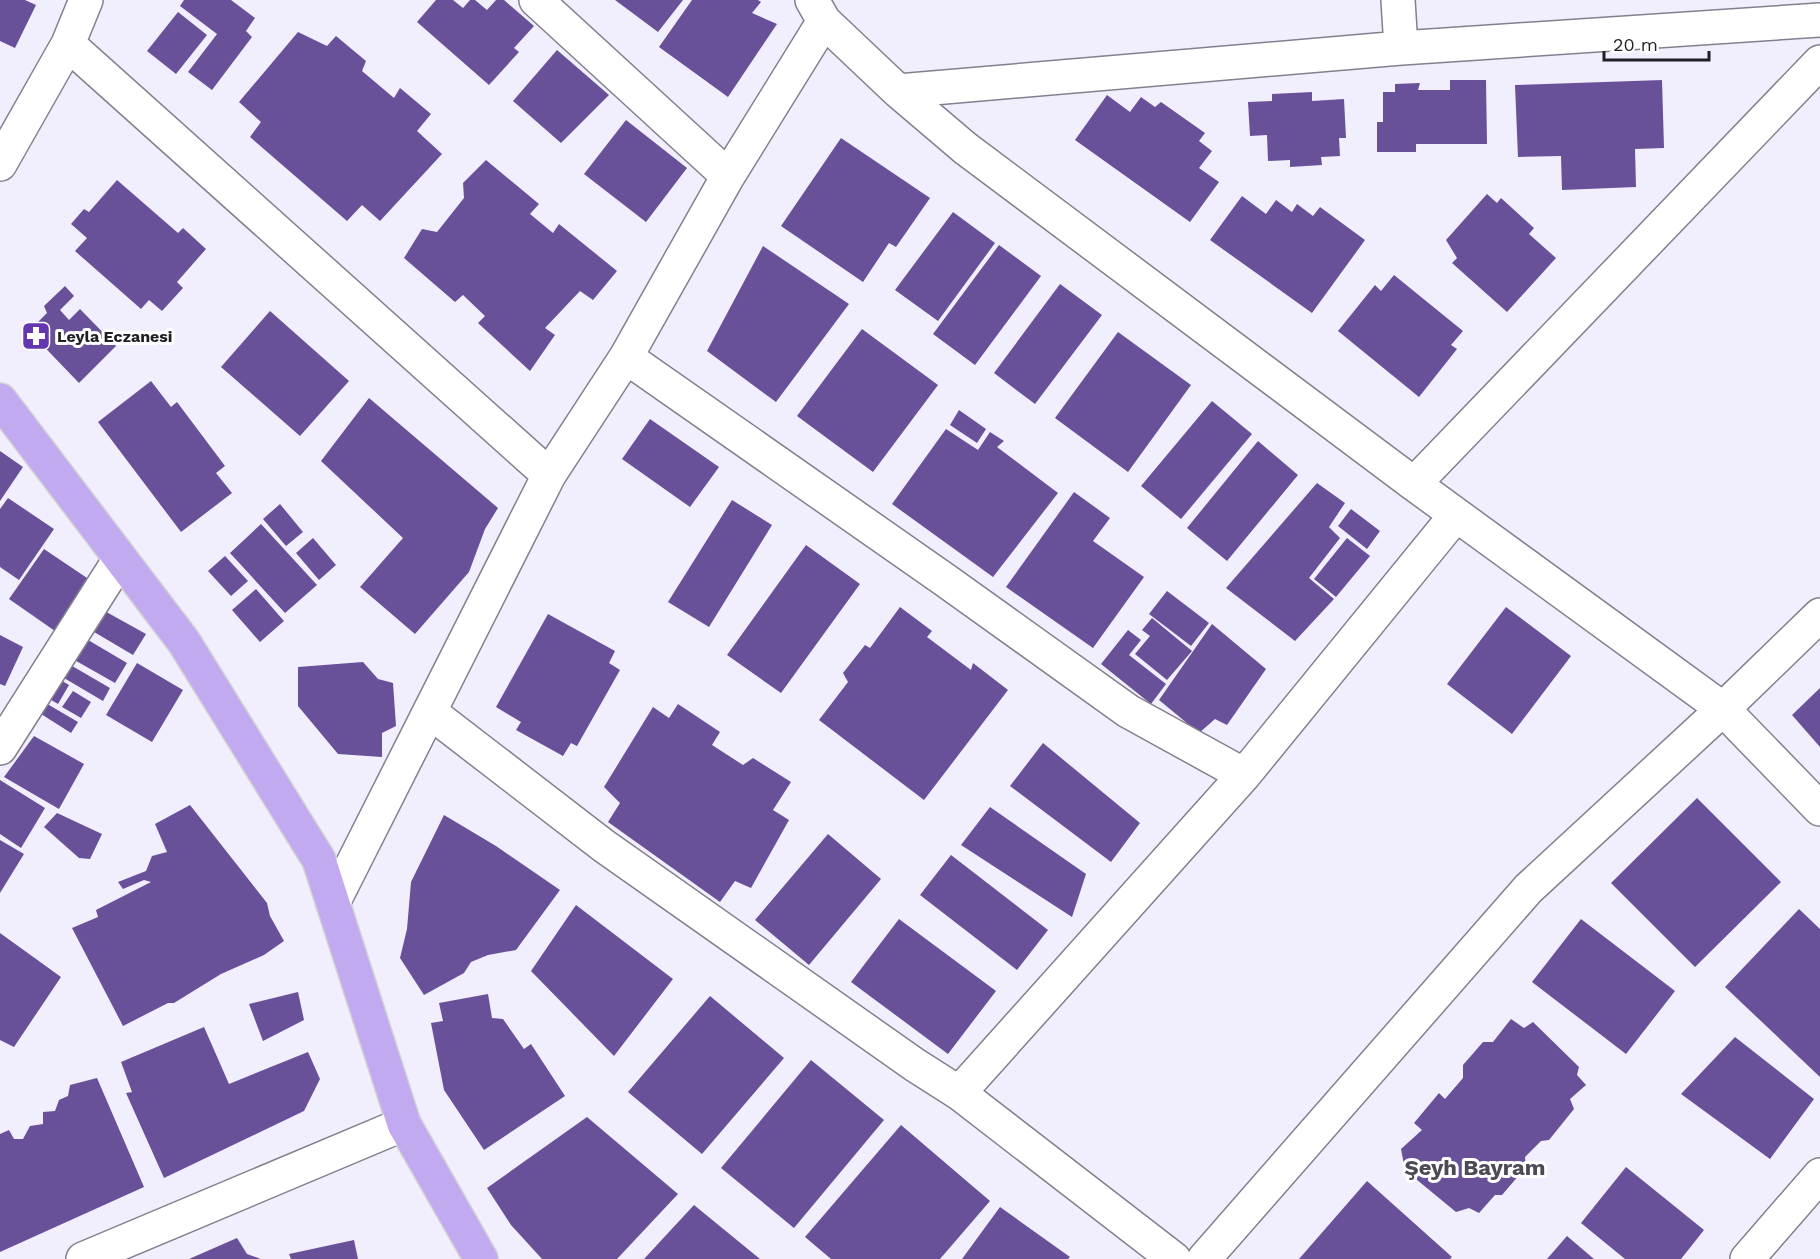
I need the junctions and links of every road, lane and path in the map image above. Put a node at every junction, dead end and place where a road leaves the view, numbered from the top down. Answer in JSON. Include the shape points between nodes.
{"nodes":[{"id":1,"x":86,"y":0,"type":"edge"},
{"id":2,"x":536,"y":0,"type":"edge"},
{"id":3,"x":1398,"y":0,"type":"edge"},
{"id":4,"x":818,"y":11,"type":"edge"},
{"id":5,"x":1809,"y":13,"type":"edge"},
{"id":6,"x":68,"y":44,"type":"junction"},
{"id":7,"x":1401,"y":48,"type":"junction"},
{"id":8,"x":1820,"y":62,"type":"edge"},
{"id":9,"x":898,"y":91,"type":"junction"},
{"id":10,"x":0,"y":164,"type":"edge"},
{"id":11,"x":728,"y":176,"type":"junction"},
{"id":12,"x":626,"y":357,"type":"junction"},
{"id":13,"x":0,"y":400,"type":"edge"},
{"id":14,"x":549,"y":475,"type":"junction"},
{"id":15,"x":1414,"y":484,"type":"junction"},
{"id":16,"x":1456,"y":515,"type":"junction"},
{"id":17,"x":120,"y":559,"type":"junction"},
{"id":18,"x":1820,"y":615,"type":"edge"},
{"id":19,"x":1723,"y":710,"type":"junction"},
{"id":20,"x":430,"y":712,"type":"junction"},
{"id":21,"x":0,"y":748,"type":"edge"},
{"id":22,"x":1244,"y":775,"type":"junction"},
{"id":23,"x":1820,"y":809,"type":"edge"},
{"id":24,"x":333,"y":903,"type":"junction"},
{"id":25,"x":959,"y":1093,"type":"junction"},
{"id":26,"x":404,"y":1124,"type":"junction"},
{"id":27,"x":1820,"y":1175,"type":"edge"},
{"id":28,"x":83,"y":1259,"type":"edge"},
{"id":29,"x":480,"y":1259,"type":"edge"},
{"id":30,"x":1174,"y":1259,"type":"edge"},
{"id":31,"x":1204,"y":1259,"type":"edge"},
{"id":32,"x":1747,"y":1259,"type":"edge"}],
"edges":[{"from":1,"to":6,"type":"street"},
{"from":2,"to":11,"type":"street"},
{"from":3,"to":7,"type":"street"},
{"from":4,"to":9,"type":"street"},
{"from":4,"to":11,"type":"street"},
{"from":5,"to":7,"type":"street"},
{"from":6,"to":10,"type":"street"},
{"from":6,"to":14,"type":"street"},
{"from":7,"to":9,"type":"street"},
{"from":8,"to":15,"type":"street"},
{"from":9,"to":15,"type":"street","via":[[965,148]]},
{"from":11,"to":12,"type":"street"},
{"from":12,"to":14,"type":"street"},
{"from":12,"to":22,"type":"street","via":[[1128,711]]},
{"from":13,"to":17,"type":"main road"},
{"from":14,"to":20,"type":"street"},
{"from":15,"to":16,"type":"street"},
{"from":16,"to":19,"type":"street"},
{"from":16,"to":22,"type":"street"},
{"from":17,"to":21,"type":"street"},
{"from":17,"to":24,"type":"main road","via":[[184,642],[320,860]]},
{"from":18,"to":19,"type":"street"},
{"from":19,"to":23,"type":"street"},
{"from":19,"to":31,"type":"street","via":[[1528,889]]},
{"from":20,"to":24,"type":"street"},
{"from":20,"to":25,"type":"street","via":[[604,846]]},
{"from":22,"to":25,"type":"street"},
{"from":24,"to":26,"type":"main road"},
{"from":25,"to":30,"type":"street"},
{"from":26,"to":28,"type":"street"},
{"from":26,"to":29,"type":"main road"},
{"from":27,"to":32,"type":"street"}]}
